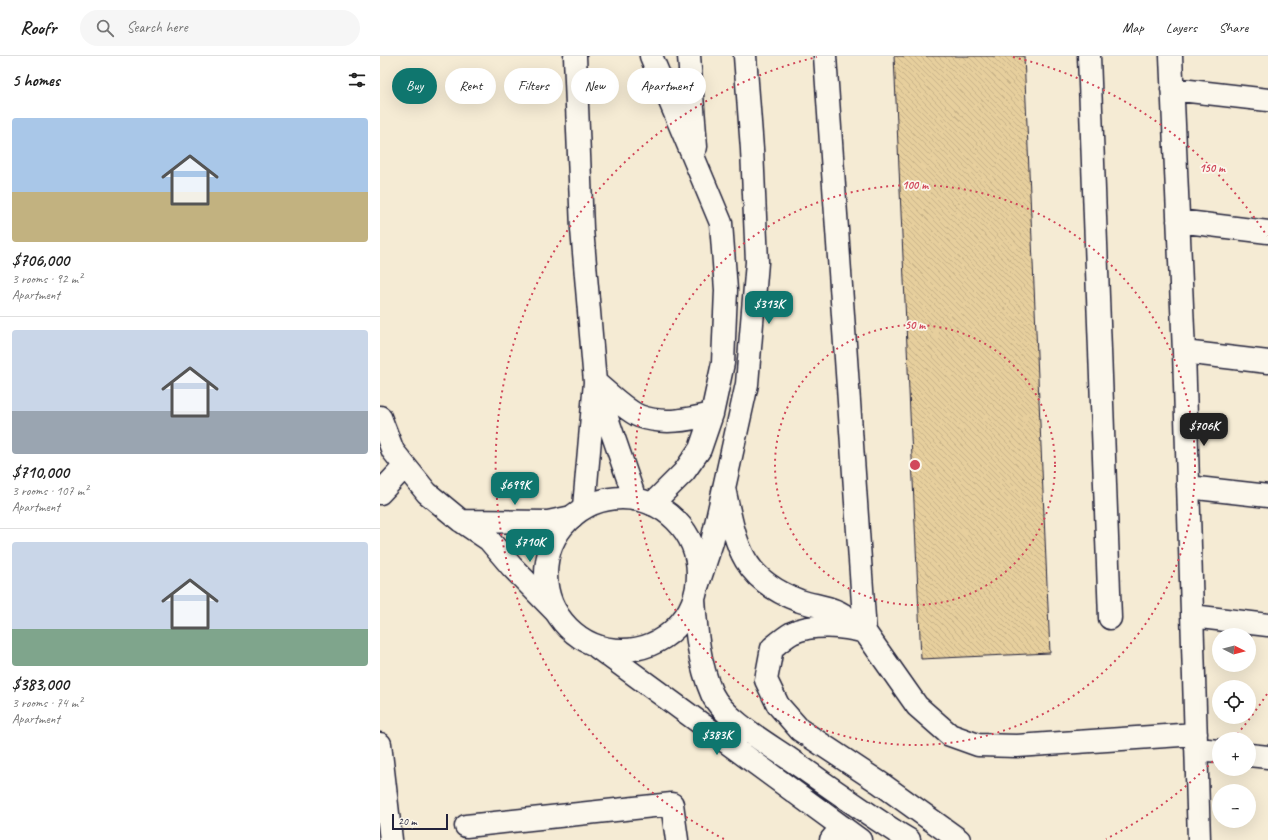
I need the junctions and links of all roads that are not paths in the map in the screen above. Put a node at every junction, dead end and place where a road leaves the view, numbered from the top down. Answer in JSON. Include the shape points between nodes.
{"nodes":[{"id":1,"x":575,"y":56,"type":"edge"},
{"id":2,"x":651,"y":56,"type":"edge"},
{"id":3,"x":660,"y":56,"type":"edge"},
{"id":4,"x":674,"y":56,"type":"edge"},
{"id":5,"x":689,"y":56,"type":"edge"},
{"id":6,"x":744,"y":56,"type":"edge"},
{"id":7,"x":825,"y":56,"type":"edge"},
{"id":8,"x":1089,"y":56,"type":"edge"},
{"id":9,"x":1171,"y":56,"type":"edge"},
{"id":10,"x":656,"y":68,"type":"edge"},
{"id":11,"x":661,"y":68,"type":"edge"},
{"id":12,"x":1172,"y":89,"type":"junction"},
{"id":13,"x":1268,"y":100,"type":"edge"},
{"id":14,"x":671,"y":104,"type":"edge"},
{"id":15,"x":678,"y":120,"type":"junction"},
{"id":16,"x":697,"y":164,"type":"junction"},
{"id":17,"x":1178,"y":222,"type":"junction"},
{"id":18,"x":1268,"y":232,"type":"edge"},
{"id":19,"x":1184,"y":352,"type":"junction"},
{"id":20,"x":1268,"y":362,"type":"edge"},
{"id":21,"x":594,"y":382,"type":"junction"},
{"id":22,"x":712,"y":414,"type":"junction"},
{"id":23,"x":380,"y":417,"type":"edge"},
{"id":24,"x":405,"y":466,"type":"junction"},
{"id":25,"x":1188,"y":487,"type":"junction"},
{"id":26,"x":724,"y":488,"type":"junction"},
{"id":27,"x":380,"y":493,"type":"edge"},
{"id":28,"x":1268,"y":496,"type":"edge"},
{"id":29,"x":644,"y":501,"type":"junction"},
{"id":30,"x":578,"y":512,"type":"junction"},
{"id":31,"x":461,"y":521,"type":"junction"},
{"id":32,"x":696,"y":591,"type":"junction"},
{"id":33,"x":556,"y":612,"type":"junction"},
{"id":34,"x":1192,"y":616,"type":"junction"},
{"id":35,"x":1110,"y":618,"type":"dead end"},
{"id":36,"x":1268,"y":625,"type":"edge"},
{"id":37,"x":865,"y":632,"type":"junction"},
{"id":38,"x":594,"y":645,"type":"junction"},
{"id":39,"x":1196,"y":741,"type":"junction"},
{"id":40,"x":380,"y":744,"type":"edge"},
{"id":41,"x":1212,"y":748,"type":"edge"},
{"id":42,"x":1256,"y":756,"type":"edge"},
{"id":43,"x":1268,"y":757,"type":"edge"},
{"id":44,"x":466,"y":826,"type":"dead end"},
{"id":45,"x":836,"y":833,"type":"edge"},
{"id":46,"x":391,"y":840,"type":"edge"},
{"id":47,"x":676,"y":840,"type":"edge"},
{"id":48,"x":860,"y":840,"type":"edge"},
{"id":49,"x":909,"y":840,"type":"edge"},
{"id":50,"x":959,"y":840,"type":"edge"},
{"id":51,"x":1199,"y":840,"type":"edge"}],
"edges":[{"from":1,"to":21,"type":"street","via":[[582,229]]},
{"from":2,"to":10,"type":"street"},
{"from":3,"to":11,"type":"street"},
{"from":4,"to":15,"type":"street"},
{"from":5,"to":16,"type":"street"},
{"from":6,"to":26,"type":"street","via":[[752,149],[757,262],[747,384]]},
{"from":7,"to":37,"type":"street"},
{"from":8,"to":35,"type":"street"},
{"from":9,"to":12,"type":"street"},
{"from":12,"to":13,"type":"street"},
{"from":12,"to":17,"type":"street"},
{"from":14,"to":15,"type":"street"},
{"from":15,"to":16,"type":"street"},
{"from":16,"to":22,"type":"street","via":[[721,223],[726,290],[724,363]]},
{"from":17,"to":18,"type":"street"},
{"from":17,"to":19,"type":"street"},
{"from":19,"to":20,"type":"street"},
{"from":19,"to":25,"type":"street"},
{"from":21,"to":22,"type":"street","via":[[638,416],[662,421],[685,421]]},
{"from":21,"to":29,"type":"street"},
{"from":21,"to":30,"type":"street"},
{"from":22,"to":29,"type":"street","via":[[700,449],[684,472]]},
{"from":23,"to":24,"type":"street","via":[[393,451]]},
{"from":24,"to":27,"type":"street"},
{"from":24,"to":31,"type":"street","via":[[427,493]]},
{"from":25,"to":28,"type":"street"},
{"from":25,"to":34,"type":"street"},
{"from":26,"to":32,"type":"street","via":[[712,542]]},
{"from":26,"to":37,"type":"street","via":[[740,550],[755,575],[771,587],[800,601],[837,611]]},
{"from":29,"to":30,"type":"street","via":[[618,498]]},
{"from":29,"to":32,"type":"street","via":[[666,512],[686,532],[696,557]]},
{"from":30,"to":31,"type":"street","via":[[548,522]]},
{"from":30,"to":33,"type":"street","via":[[560,530],[552,545],[548,562],[546,579],[549,596]]},
{"from":31,"to":33,"type":"street","via":[[489,540]]},
{"from":32,"to":38,"type":"street","via":[[681,623],[660,640],[634,650],[620,651]]},
{"from":32,"to":49,"type":"street","via":[[696,632],[703,667],[713,695],[734,720]]},
{"from":33,"to":38,"type":"street","via":[[578,637]]},
{"from":34,"to":36,"type":"street"},
{"from":34,"to":39,"type":"street"},
{"from":37,"to":39,"type":"street","via":[[917,706],[950,734],[978,745]]},
{"from":37,"to":50,"type":"street","via":[[815,627],[793,633],[772,648],[766,680],[778,705],[800,730]]},
{"from":38,"to":45,"type":"street","via":[[655,692],[754,761]]},
{"from":39,"to":41,"type":"street"},
{"from":39,"to":51,"type":"street"},
{"from":40,"to":46,"type":"street"},
{"from":42,"to":43,"type":"street"},
{"from":44,"to":47,"type":"street","via":[[672,804]]},
{"from":45,"to":48,"type":"street"}]}
